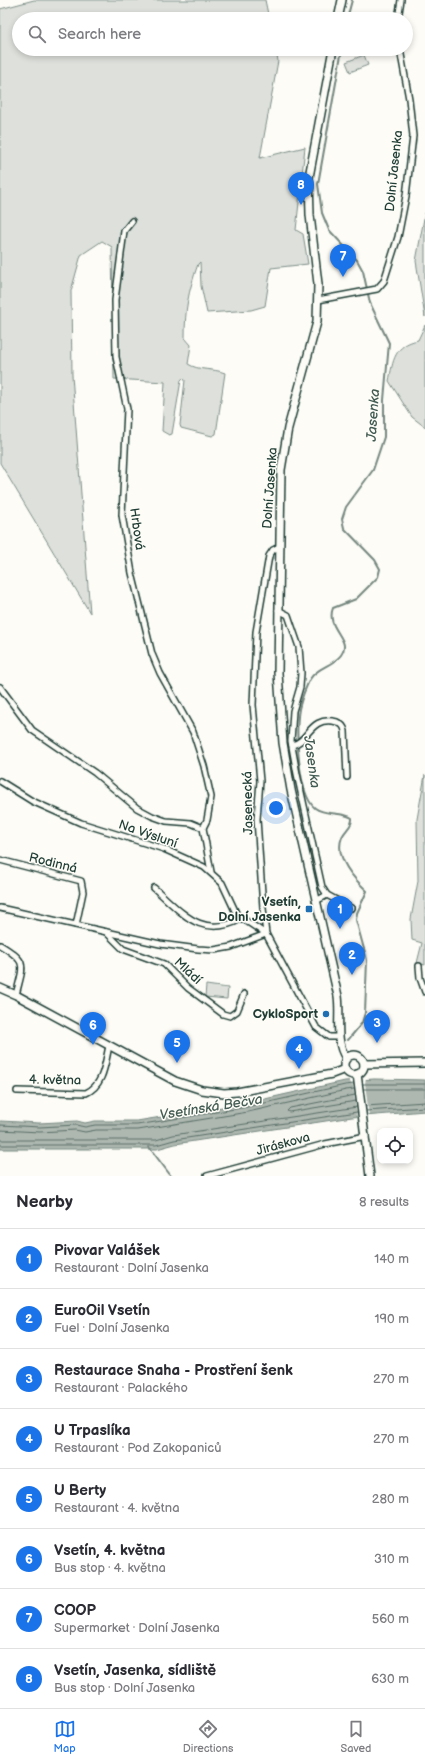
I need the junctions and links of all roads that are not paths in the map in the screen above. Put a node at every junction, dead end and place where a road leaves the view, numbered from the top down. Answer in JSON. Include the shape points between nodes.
{"nodes":[{"id":1,"x":342,"y":0,"type":"edge"},
{"id":2,"x":401,"y":0,"type":"edge"},
{"id":3,"x":339,"y":12,"type":"edge"},
{"id":4,"x":399,"y":12,"type":"edge"},
{"id":5,"x":332,"y":56,"type":"edge"},
{"id":6,"x":401,"y":56,"type":"edge"},
{"id":7,"x":132,"y":221,"type":"dead end"},
{"id":8,"x":318,"y":300,"type":"junction"},
{"id":9,"x":279,"y":547,"type":"junction"},
{"id":10,"x":278,"y":610,"type":"junction"},
{"id":11,"x":0,"y":687,"type":"edge"},
{"id":12,"x":295,"y":745,"type":"junction"},
{"id":13,"x":347,"y":777,"type":"dead end"},
{"id":14,"x":0,"y":781,"type":"edge"},
{"id":15,"x":202,"y":828,"type":"junction"},
{"id":16,"x":0,"y":860,"type":"edge"},
{"id":17,"x":211,"y":872,"type":"junction"},
{"id":18,"x":154,"y":888,"type":"dead end"},
{"id":19,"x":327,"y":895,"type":"junction"},
{"id":20,"x":316,"y":901,"type":"junction"},
{"id":21,"x":0,"y":908,"type":"edge"},
{"id":22,"x":351,"y":908,"type":"dead end"},
{"id":23,"x":241,"y":919,"type":"junction"},
{"id":24,"x":76,"y":925,"type":"junction"},
{"id":25,"x":106,"y":932,"type":"junction"},
{"id":26,"x":266,"y":934,"type":"junction"},
{"id":27,"x":0,"y":945,"type":"edge"},
{"id":28,"x":419,"y":966,"type":"dead end"},
{"id":29,"x":0,"y":988,"type":"edge"},
{"id":30,"x":425,"y":992,"type":"edge"},
{"id":31,"x":244,"y":994,"type":"dead end"},
{"id":32,"x":16,"y":995,"type":"junction"},
{"id":33,"x":339,"y":1037,"type":"junction"},
{"id":34,"x":109,"y":1046,"type":"junction"},
{"id":35,"x":346,"y":1058,"type":"junction"},
{"id":36,"x":425,"y":1063,"type":"edge"},
{"id":37,"x":364,"y":1064,"type":"junction"},
{"id":38,"x":344,"y":1069,"type":"junction"},
{"id":39,"x":358,"y":1076,"type":"junction"},
{"id":40,"x":17,"y":1091,"type":"dead end"},
{"id":41,"x":366,"y":1136,"type":"junction"},
{"id":42,"x":207,"y":1176,"type":"edge"},
{"id":43,"x":370,"y":1176,"type":"edge"}],
"edges":[{"from":1,"to":3,"type":"street"},
{"from":2,"to":4,"type":"street"},
{"from":5,"to":8,"type":"street","name":"Dolní Jasenka","via":[[310,172],[309,207]]},
{"from":6,"to":8,"type":"street","name":"Dolní Jasenka","via":[[410,99],[413,136],[398,237],[384,281],[374,289]]},
{"from":7,"to":15,"type":"street","name":"Hrbová","via":[[124,230],[115,300],[116,357],[127,409],[122,516],[132,573],[152,654],[194,732],[204,766],[211,797],[207,820]]},
{"from":8,"to":9,"type":"street","name":"Dolní Jasenka","via":[[313,338],[285,442]]},
{"from":9,"to":10,"type":"street","name":"Dolní Jasenka"},
{"from":9,"to":26,"type":"street","name":"Jasenecká","via":[[269,556],[256,632],[254,698],[260,781],[260,873]]},
{"from":10,"to":12,"type":"street","via":[[286,613],[290,619],[300,659],[301,682],[293,711]]},
{"from":10,"to":20,"type":"street","name":"Dolní Jasenka","via":[[278,681],[283,743],[294,806]]},
{"from":11,"to":15,"type":"street","via":[[32,730],[95,773],[137,808],[152,816],[191,823]]},
{"from":12,"to":13,"type":"street","via":[[308,730],[318,724],[330,721],[342,724],[345,731]]},
{"from":12,"to":19,"type":"street","via":[[322,887]]},
{"from":14,"to":17,"type":"street","name":"Na Výsluní","via":[[32,801],[81,824],[164,849]]},
{"from":15,"to":17,"type":"street"},
{"from":16,"to":24,"type":"street","name":"Rodinná","via":[[81,881],[83,892]]},
{"from":17,"to":23,"type":"street","name":"Na Výsluní","via":[[222,883],[233,909]]},
{"from":18,"to":23,"type":"street","via":[[173,906],[206,926],[217,928]]},
{"from":19,"to":20,"type":"street"},
{"from":19,"to":22,"type":"street"},
{"from":20,"to":33,"type":"street","name":"Dolní Jasenka","via":[[339,1002]]},
{"from":21,"to":24,"type":"street","name":"Mládí"},
{"from":23,"to":26,"type":"street","name":"Na Výsluní"},
{"from":24,"to":25,"type":"street","name":"Mládí"},
{"from":25,"to":26,"type":"street","name":"Mládí","via":[[160,944],[214,950],[231,947]]},
{"from":25,"to":31,"type":"street","name":"Mládí","via":[[123,949],[164,964],[188,988],[223,1014],[230,1016],[237,1011]]},
{"from":26,"to":33,"type":"street","name":"Jasenecká","via":[[316,1027],[329,1036]]},
{"from":27,"to":32,"type":"street","via":[[21,961]]},
{"from":28,"to":30,"type":"street"},
{"from":29,"to":32,"type":"street"},
{"from":32,"to":34,"type":"street"},
{"from":33,"to":35,"type":"street","name":"Dolní Jasenka"},
{"from":34,"to":38,"type":"street","via":[[175,1081],[192,1088],[214,1092],[237,1092],[326,1075]]},
{"from":34,"to":40,"type":"street","name":"4. května","via":[[102,1076],[91,1091]]},
{"from":35,"to":37,"type":"street","via":[[357,1057]]},
{"from":35,"to":38,"type":"street","via":[[343,1062]]},
{"from":36,"to":37,"type":"street"},
{"from":37,"to":39,"type":"street","via":[[364,1070]]},
{"from":38,"to":39,"type":"street"},
{"from":39,"to":41,"type":"street"},
{"from":41,"to":42,"type":"street","name":"Jiráskova","via":[[325,1144]]},
{"from":41,"to":43,"type":"street"}]}
